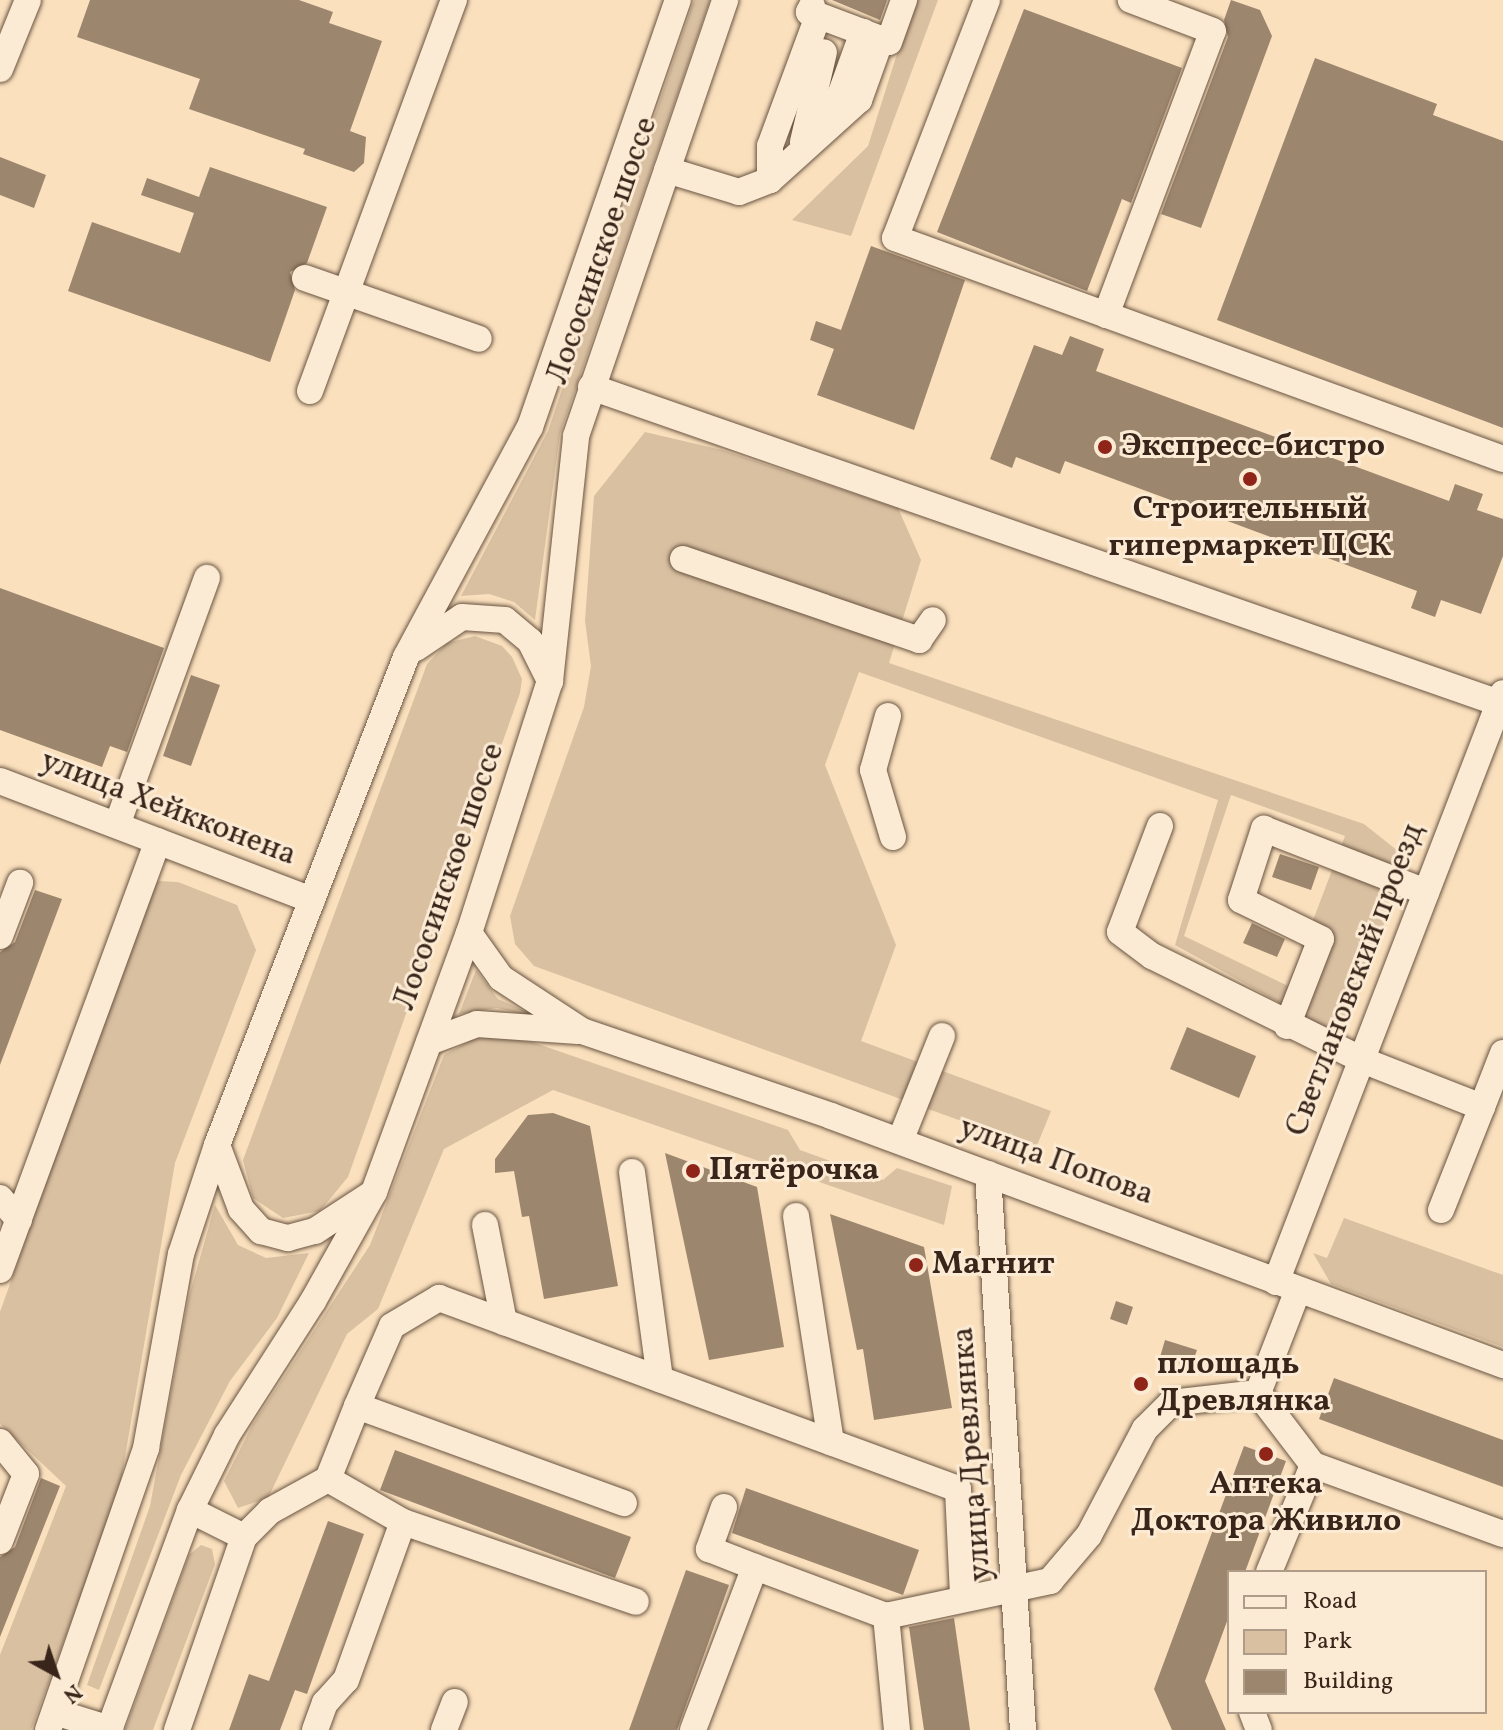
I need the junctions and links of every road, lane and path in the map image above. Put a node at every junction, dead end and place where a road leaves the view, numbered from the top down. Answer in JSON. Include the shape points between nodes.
{"nodes":[{"id":1,"x":28,"y":0,"type":"edge"},
{"id":2,"x":454,"y":0,"type":"edge"},
{"id":3,"x":678,"y":0,"type":"edge"},
{"id":4,"x":725,"y":0,"type":"edge"},
{"id":5,"x":904,"y":0,"type":"edge"},
{"id":6,"x":987,"y":0,"type":"edge"},
{"id":7,"x":1131,"y":0,"type":"edge"},
{"id":8,"x":822,"y":12,"type":"edge"},
{"id":9,"x":872,"y":36,"type":"junction"},
{"id":10,"x":0,"y":69,"type":"edge"},
{"id":11,"x":801,"y":153,"type":"junction"},
{"id":12,"x":667,"y":170,"type":"junction"},
{"id":13,"x":770,"y":180,"type":"junction"},
{"id":14,"x":305,"y":278,"type":"dead end"},
{"id":15,"x":345,"y":294,"type":"junction"},
{"id":16,"x":1106,"y":315,"type":"junction"},
{"id":17,"x":479,"y":339,"type":"dead end"},
{"id":18,"x":591,"y":387,"type":"junction"},
{"id":19,"x":310,"y":391,"type":"dead end"},
{"id":20,"x":1503,"y":459,"type":"edge"},
{"id":21,"x":683,"y":559,"type":"dead end"},
{"id":22,"x":207,"y":578,"type":"dead end"},
{"id":23,"x":933,"y":620,"type":"dead end"},
{"id":24,"x":406,"y":657,"type":"junction"},
{"id":25,"x":550,"y":681,"type":"junction"},
{"id":26,"x":1501,"y":698,"type":"edge"},
{"id":27,"x":888,"y":716,"type":"dead end"},
{"id":28,"x":0,"y":781,"type":"edge"},
{"id":29,"x":117,"y":825,"type":"junction"},
{"id":30,"x":1160,"y":826,"type":"dead end"},
{"id":31,"x":893,"y":837,"type":"dead end"},
{"id":32,"x":158,"y":841,"type":"junction"},
{"id":33,"x":20,"y":883,"type":"dead end"},
{"id":34,"x":1426,"y":892,"type":"junction"},
{"id":35,"x":312,"y":900,"type":"junction"},
{"id":36,"x":469,"y":933,"type":"junction"},
{"id":37,"x":0,"y":936,"type":"edge"},
{"id":38,"x":1287,"y":1026,"type":"junction"},
{"id":39,"x":582,"y":1031,"type":"junction"},
{"id":40,"x":942,"y":1036,"type":"dead end"},
{"id":41,"x":429,"y":1042,"type":"junction"},
{"id":42,"x":1503,"y":1053,"type":"edge"},
{"id":43,"x":1362,"y":1060,"type":"junction"},
{"id":44,"x":1482,"y":1107,"type":"junction"},
{"id":45,"x":900,"y":1141,"type":"junction"},
{"id":46,"x":217,"y":1145,"type":"junction"},
{"id":47,"x":632,"y":1172,"type":"dead end"},
{"id":48,"x":988,"y":1174,"type":"junction"},
{"id":49,"x":374,"y":1192,"type":"junction"},
{"id":50,"x":0,"y":1198,"type":"edge"},
{"id":51,"x":1441,"y":1210,"type":"dead end"},
{"id":52,"x":796,"y":1216,"type":"dead end"},
{"id":53,"x":19,"y":1220,"type":"junction"},
{"id":54,"x":485,"y":1225,"type":"dead end"},
{"id":55,"x":0,"y":1270,"type":"edge"},
{"id":56,"x":1287,"y":1286,"type":"junction"},
{"id":57,"x":504,"y":1322,"type":"junction"},
{"id":58,"x":1503,"y":1365,"type":"edge"},
{"id":59,"x":660,"y":1379,"type":"junction"},
{"id":60,"x":1258,"y":1393,"type":"junction"},
{"id":61,"x":357,"y":1406,"type":"junction"},
{"id":62,"x":0,"y":1442,"type":"edge"},
{"id":63,"x":831,"y":1442,"type":"junction"},
{"id":64,"x":1313,"y":1465,"type":"junction"},
{"id":65,"x":328,"y":1479,"type":"junction"},
{"id":66,"x":624,"y":1503,"type":"dead end"},
{"id":67,"x":724,"y":1507,"type":"dead end"},
{"id":68,"x":190,"y":1510,"type":"junction"},
{"id":69,"x":403,"y":1522,"type":"junction"},
{"id":70,"x":1503,"y":1534,"type":"edge"},
{"id":71,"x":244,"y":1537,"type":"junction"},
{"id":72,"x":0,"y":1541,"type":"edge"},
{"id":73,"x":755,"y":1567,"type":"junction"},
{"id":74,"x":1270,"y":1570,"type":"edge"},
{"id":75,"x":1016,"y":1587,"type":"junction"},
{"id":76,"x":963,"y":1597,"type":"junction"},
{"id":77,"x":636,"y":1602,"type":"dead end"},
{"id":78,"x":886,"y":1616,"type":"junction"},
{"id":79,"x":455,"y":1702,"type":"dead end"},
{"id":80,"x":52,"y":1721,"type":"edge"},
{"id":81,"x":110,"y":1729,"type":"edge"},
{"id":82,"x":177,"y":1730,"type":"edge"},
{"id":83,"x":315,"y":1730,"type":"edge"},
{"id":84,"x":444,"y":1730,"type":"edge"},
{"id":85,"x":693,"y":1730,"type":"edge"},
{"id":86,"x":897,"y":1730,"type":"edge"},
{"id":87,"x":1023,"y":1730,"type":"edge"}],
"edges":[{"from":1,"to":10,"type":"street"},
{"from":2,"to":15,"type":"street"},
{"from":3,"to":24,"type":"street","name":"Лососинское шоссе","via":[[530,427]]},
{"from":4,"to":12,"type":"street","name":"Лососинское шоссе"},
{"from":5,"to":9,"type":"street","via":[[889,42]]},
{"from":6,"to":16,"type":"street","via":[[895,238]]},
{"from":7,"to":16,"type":"street","via":[[1213,31]]},
{"from":8,"to":9,"type":"street"},
{"from":8,"to":11,"type":"street"},
{"from":8,"to":13,"type":"street","via":[[770,146]]},
{"from":9,"to":11,"type":"street","via":[[859,100]]},
{"from":11,"to":13,"type":"street"},
{"from":12,"to":13,"type":"street","via":[[739,192]]},
{"from":12,"to":18,"type":"street","name":"Лососинское шоссе"},
{"from":14,"to":15,"type":"street"},
{"from":15,"to":17,"type":"street"},
{"from":15,"to":19,"type":"street"},
{"from":16,"to":20,"type":"street"},
{"from":18,"to":25,"type":"street","name":"Лососинское шоссе","via":[[576,436]]},
{"from":18,"to":26,"type":"street"},
{"from":21,"to":23,"type":"street","via":[[919,640]]},
{"from":22,"to":29,"type":"street"},
{"from":24,"to":25,"type":"street","via":[[450,621],[492,617],[505,620],[530,641]]},
{"from":24,"to":35,"type":"street","name":"Лососинское шоссе"},
{"from":25,"to":36,"type":"street","name":"Лососинское шоссе"},
{"from":26,"to":34,"type":"street","name":"Светлановский проезд"},
{"from":27,"to":31,"type":"street","via":[[873,770]]},
{"from":28,"to":29,"type":"street","name":"улица Хейкконена"},
{"from":29,"to":32,"type":"street","name":"улица Хейкконена"},
{"from":30,"to":38,"type":"street","via":[[1120,932],[1152,956]]},
{"from":32,"to":35,"type":"street","name":"улица Хейкконена"},
{"from":32,"to":53,"type":"street"},
{"from":33,"to":37,"type":"street"},
{"from":34,"to":38,"type":"street","via":[[1264,829],[1241,900],[1321,939]]},
{"from":34,"to":43,"type":"street","name":"Светлановский проезд"},
{"from":35,"to":46,"type":"street","name":"Лососинское шоссе"},
{"from":36,"to":39,"type":"street","name":"улица Попова","via":[[501,978]]},
{"from":36,"to":41,"type":"street","name":"Лососинское шоссе"},
{"from":38,"to":43,"type":"street"},
{"from":39,"to":41,"type":"street","name":"улица Попова","via":[[477,1024]]},
{"from":39,"to":45,"type":"street","name":"улица Попова"},
{"from":40,"to":45,"type":"street"},
{"from":41,"to":49,"type":"street","name":"Лососинское шоссе"},
{"from":42,"to":44,"type":"street"},
{"from":43,"to":44,"type":"street"},
{"from":43,"to":56,"type":"street","name":"Светлановский проезд"},
{"from":44,"to":51,"type":"street"},
{"from":45,"to":48,"type":"street","name":"улица Попова"},
{"from":46,"to":49,"type":"street","via":[[241,1209],[261,1231],[288,1238],[315,1231]]},
{"from":46,"to":80,"type":"street","name":"Лососинское шоссе","via":[[181,1254],[146,1448]]},
{"from":47,"to":59,"type":"street"},
{"from":48,"to":56,"type":"street","name":"улица Попова"},
{"from":48,"to":75,"type":"street","name":"улица Древлянка"},
{"from":49,"to":68,"type":"street","name":"Лососинское шоссе","via":[[313,1301],[227,1435]]},
{"from":50,"to":53,"type":"street"},
{"from":52,"to":63,"type":"street"},
{"from":53,"to":55,"type":"street"},
{"from":54,"to":57,"type":"street"},
{"from":56,"to":58,"type":"street","name":"улица Попова"},
{"from":56,"to":60,"type":"street","name":"Светлановский проезд"},
{"from":57,"to":59,"type":"street"},
{"from":57,"to":61,"type":"street","via":[[439,1298],[392,1326]]},
{"from":59,"to":63,"type":"street"},
{"from":60,"to":64,"type":"street"},
{"from":60,"to":75,"type":"street","via":[[1171,1403],[1145,1429],[1089,1535],[1050,1581]]},
{"from":61,"to":65,"type":"street"},
{"from":61,"to":66,"type":"street"},
{"from":62,"to":72,"type":"street","via":[[26,1474]]},
{"from":63,"to":76,"type":"street","via":[[958,1489]]},
{"from":64,"to":70,"type":"street"},
{"from":64,"to":74,"type":"street"},
{"from":65,"to":69,"type":"street"},
{"from":65,"to":71,"type":"street","via":[[270,1511]]},
{"from":67,"to":73,"type":"street","via":[[709,1549]]},
{"from":68,"to":71,"type":"street"},
{"from":68,"to":81,"type":"street","name":"Лососинское шоссе"},
{"from":69,"to":77,"type":"street"},
{"from":69,"to":83,"type":"street","via":[[346,1680],[325,1703]]},
{"from":71,"to":82,"type":"street"},
{"from":73,"to":78,"type":"street"},
{"from":73,"to":85,"type":"street"},
{"from":75,"to":76,"type":"street"},
{"from":75,"to":87,"type":"street","name":"улица Древлянка"},
{"from":76,"to":78,"type":"street"},
{"from":78,"to":86,"type":"street"},
{"from":79,"to":84,"type":"street"},
{"from":80,"to":81,"type":"street"}]}
